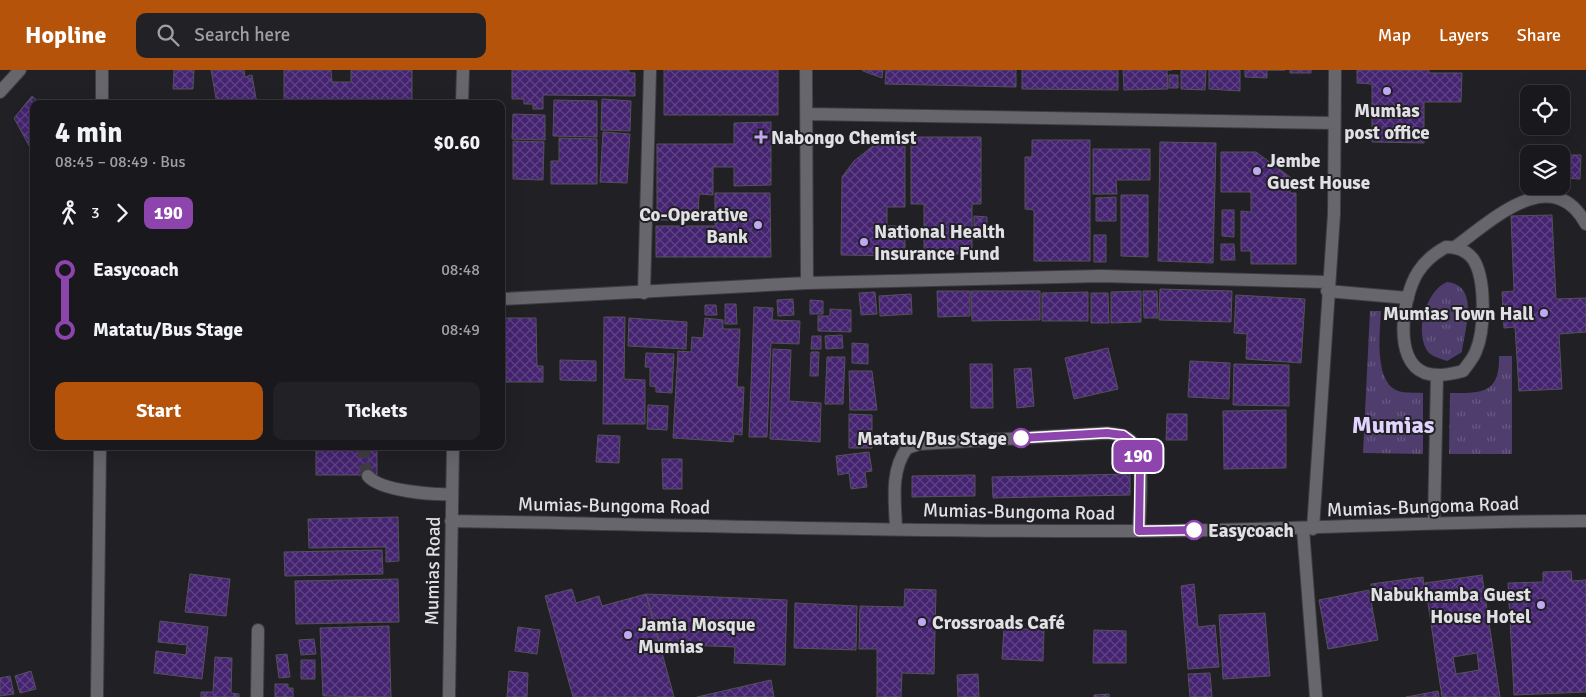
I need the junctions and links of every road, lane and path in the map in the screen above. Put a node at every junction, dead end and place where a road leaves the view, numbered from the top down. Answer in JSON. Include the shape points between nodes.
{"nodes":[{"id":1,"x":20,"y":70,"type":"edge"},
{"id":2,"x":102,"y":70,"type":"edge"},
{"id":3,"x":463,"y":70,"type":"edge"},
{"id":4,"x":650,"y":70,"type":"edge"},
{"id":5,"x":806,"y":70,"type":"edge"},
{"id":6,"x":1335,"y":70,"type":"edge"},
{"id":7,"x":0,"y":92,"type":"edge"},
{"id":8,"x":102,"y":100,"type":"edge"},
{"id":9,"x":462,"y":100,"type":"edge"},
{"id":10,"x":807,"y":114,"type":"junction"},
{"id":11,"x":1334,"y":123,"type":"junction"},
{"id":12,"x":1586,"y":224,"type":"edge"},
{"id":13,"x":1455,"y":247,"type":"junction"},
{"id":14,"x":806,"y":282,"type":"junction"},
{"id":15,"x":1327,"y":287,"type":"junction"},
{"id":16,"x":644,"y":293,"type":"junction"},
{"id":17,"x":1408,"y":298,"type":"junction"},
{"id":18,"x":505,"y":299,"type":"edge"},
{"id":19,"x":1437,"y":375,"type":"junction"},
{"id":20,"x":100,"y":450,"type":"edge"},
{"id":21,"x":453,"y":450,"type":"edge"},
{"id":22,"x":368,"y":476,"type":"dead end"},
{"id":23,"x":452,"y":494,"type":"junction"},
{"id":24,"x":451,"y":521,"type":"junction"},
{"id":25,"x":1586,"y":521,"type":"edge"},
{"id":26,"x":1434,"y":524,"type":"junction"},
{"id":27,"x":896,"y":528,"type":"junction"},
{"id":28,"x":1308,"y":529,"type":"junction"},
{"id":29,"x":1139,"y":531,"type":"junction"},
{"id":30,"x":258,"y":630,"type":"dead end"},
{"id":31,"x":97,"y":697,"type":"edge"},
{"id":32,"x":257,"y":697,"type":"edge"},
{"id":33,"x":449,"y":697,"type":"edge"},
{"id":34,"x":1316,"y":697,"type":"edge"}],
"edges":[{"from":1,"to":7,"type":"street"},
{"from":2,"to":8,"type":"street"},
{"from":3,"to":9,"type":"street"},
{"from":4,"to":16,"type":"street"},
{"from":5,"to":10,"type":"street"},
{"from":6,"to":11,"type":"street"},
{"from":10,"to":11,"type":"street"},
{"from":10,"to":14,"type":"street"},
{"from":11,"to":15,"type":"street","via":[[1334,214]]},
{"from":12,"to":13,"type":"street","via":[[1576,209],[1566,202],[1544,196],[1531,197],[1511,206]]},
{"from":13,"to":17,"type":"street","via":[[1446,247],[1427,261],[1418,272]]},
{"from":13,"to":19,"type":"street","via":[[1472,258],[1478,270],[1483,314],[1480,340],[1472,360],[1463,371]]},
{"from":14,"to":15,"type":"street","via":[[1101,276]]},
{"from":14,"to":16,"type":"street"},
{"from":15,"to":17,"type":"street"},
{"from":15,"to":28,"type":"street"},
{"from":16,"to":18,"type":"street"},
{"from":17,"to":19,"type":"street","via":[[1403,329],[1407,354],[1421,371]]},
{"from":19,"to":26,"type":"street"},
{"from":20,"to":31,"type":"street"},
{"from":21,"to":23,"type":"street","name":"Mumias Road"},
{"from":22,"to":23,"type":"street","via":[[378,483],[399,488]]},
{"from":23,"to":24,"type":"street","name":"Mumias Road"},
{"from":24,"to":27,"type":"street","name":"Mumias-Bungoma Road"},
{"from":24,"to":33,"type":"street","name":"Mumias Road"},
{"from":25,"to":26,"type":"street","name":"Mumias-Bungoma Road"},
{"from":26,"to":28,"type":"street","name":"Mumias-Bungoma Road"},
{"from":27,"to":29,"type":"street","name":"Mumias-Bungoma Road"},
{"from":27,"to":29,"type":"street","via":[[894,490],[897,466],[907,448],[919,444],[1107,433],[1123,435],[1136,448],[1140,464]]},
{"from":28,"to":29,"type":"street","name":"Mumias-Bungoma Road"},
{"from":28,"to":34,"type":"street"},
{"from":30,"to":32,"type":"street"}]}
